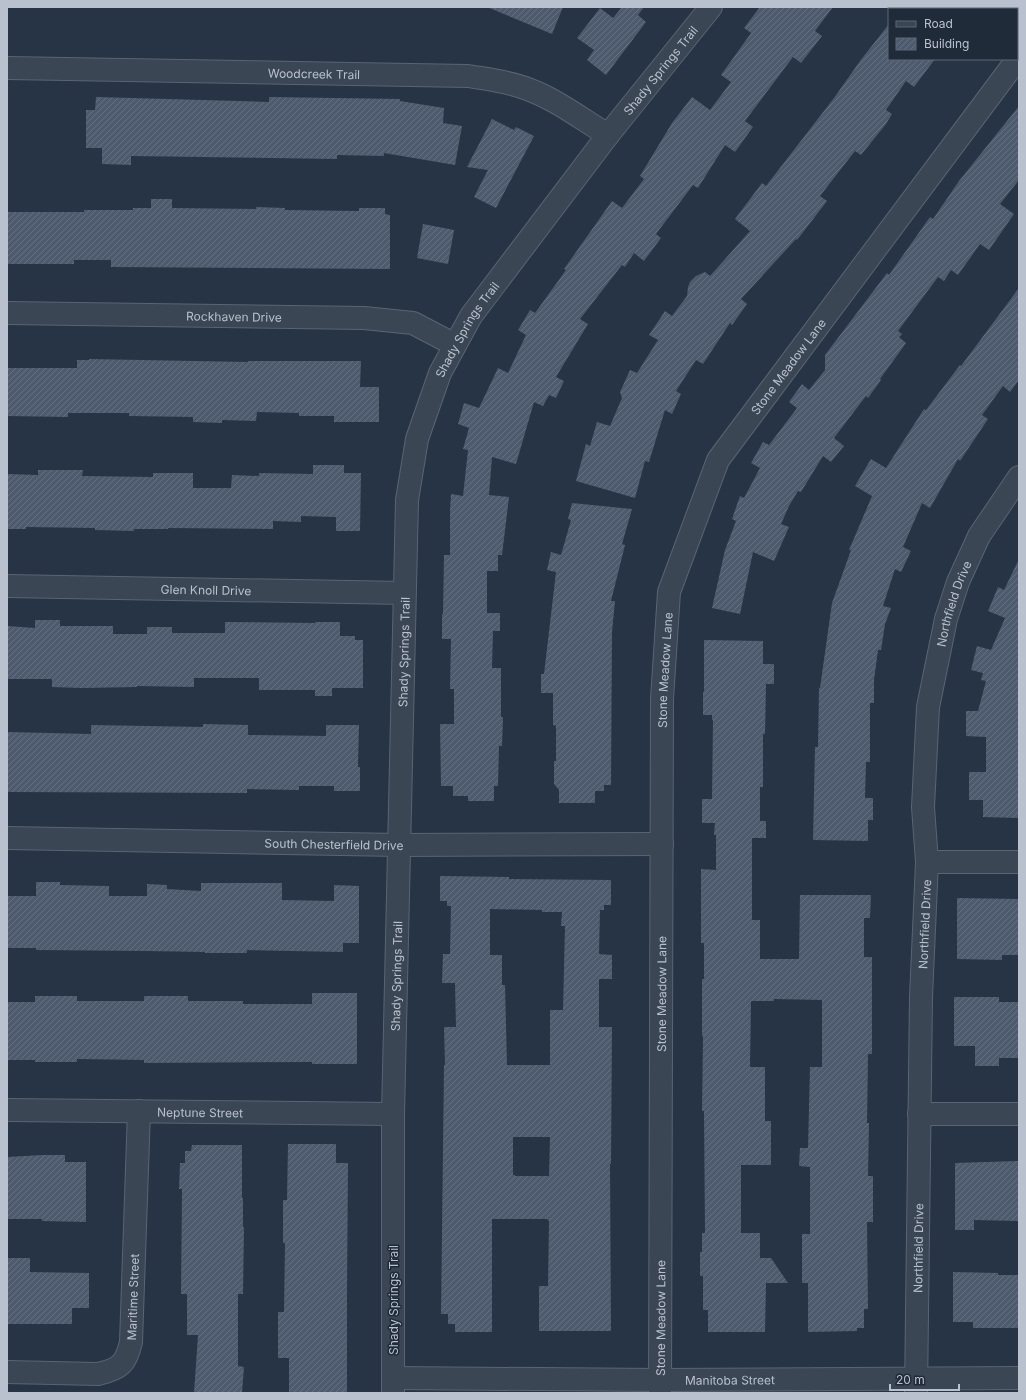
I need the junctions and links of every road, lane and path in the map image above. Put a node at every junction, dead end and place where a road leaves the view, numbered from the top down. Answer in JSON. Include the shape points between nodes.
{"nodes":[{"id":1,"x":711,"y":7,"type":"edge"},
{"id":2,"x":1017,"y":60,"type":"edge"},
{"id":3,"x":7,"y":68,"type":"edge"},
{"id":4,"x":608,"y":135,"type":"junction"},
{"id":5,"x":7,"y":313,"type":"edge"},
{"id":6,"x":455,"y":345,"type":"junction"},
{"id":7,"x":1019,"y":476,"type":"edge"},
{"id":8,"x":7,"y":586,"type":"edge"},
{"id":9,"x":404,"y":593,"type":"junction"},
{"id":10,"x":7,"y":838,"type":"edge"},
{"id":11,"x":662,"y":844,"type":"junction"},
{"id":12,"x":399,"y":845,"type":"junction"},
{"id":13,"x":927,"y":862,"type":"junction"},
{"id":14,"x":1019,"y":862,"type":"edge"},
{"id":15,"x":7,"y":1110,"type":"edge"},
{"id":16,"x":139,"y":1111,"type":"junction"},
{"id":17,"x":393,"y":1114,"type":"junction"},
{"id":18,"x":919,"y":1114,"type":"junction"},
{"id":19,"x":1019,"y":1114,"type":"edge"},
{"id":20,"x":7,"y":1372,"type":"edge"},
{"id":21,"x":1019,"y":1378,"type":"edge"},
{"id":22,"x":393,"y":1385,"type":"edge"},
{"id":23,"x":660,"y":1386,"type":"edge"},
{"id":24,"x":916,"y":1386,"type":"edge"}],
"edges":[{"from":1,"to":4,"type":"street","name":"Shady Springs Trail"},
{"from":2,"to":11,"type":"street","name":"Stone Meadow Lane","via":[[718,460],[669,592],[662,699]]},
{"from":3,"to":4,"type":"street","name":"Woodcreek Trail","via":[[468,76],[523,87],[554,102]]},
{"from":4,"to":6,"type":"street","name":"Shady Springs Trail","via":[[470,316]]},
{"from":5,"to":6,"type":"street","name":"Rockhaven Drive","via":[[364,318],[413,323]]},
{"from":6,"to":9,"type":"street","name":"Shady Springs Trail","via":[[440,373],[417,439],[407,500]]},
{"from":7,"to":13,"type":"street","name":"Northfield Drive","via":[[979,536],[958,582],[946,619],[928,707],[923,807]]},
{"from":8,"to":9,"type":"street","name":"Glen Knoll Drive"},
{"from":9,"to":12,"type":"street","name":"Shady Springs Trail"},
{"from":10,"to":12,"type":"street","name":"South Chesterfield Drive"},
{"from":11,"to":12,"type":"street","name":"South Chesterfield Drive"},
{"from":11,"to":23,"type":"street","name":"Stone Meadow Lane"},
{"from":12,"to":17,"type":"street","name":"Shady Springs Trail"},
{"from":13,"to":14,"type":"street"},
{"from":13,"to":18,"type":"street","name":"Northfield Drive"},
{"from":15,"to":16,"type":"street","name":"Neptune Street"},
{"from":16,"to":17,"type":"street","name":"Neptune Street"},
{"from":16,"to":20,"type":"street","name":"Maritime Street","via":[[131,1342],[128,1355],[121,1365],[98,1374]]},
{"from":17,"to":22,"type":"street","name":"Shady Springs Trail"},
{"from":18,"to":19,"type":"street"},
{"from":18,"to":24,"type":"street","name":"Northfield Drive"},
{"from":21,"to":24,"type":"street","name":"Manitoba Street"},
{"from":22,"to":23,"type":"street","name":"Manitoba Street"},
{"from":23,"to":24,"type":"street","name":"Manitoba Street"}]}
